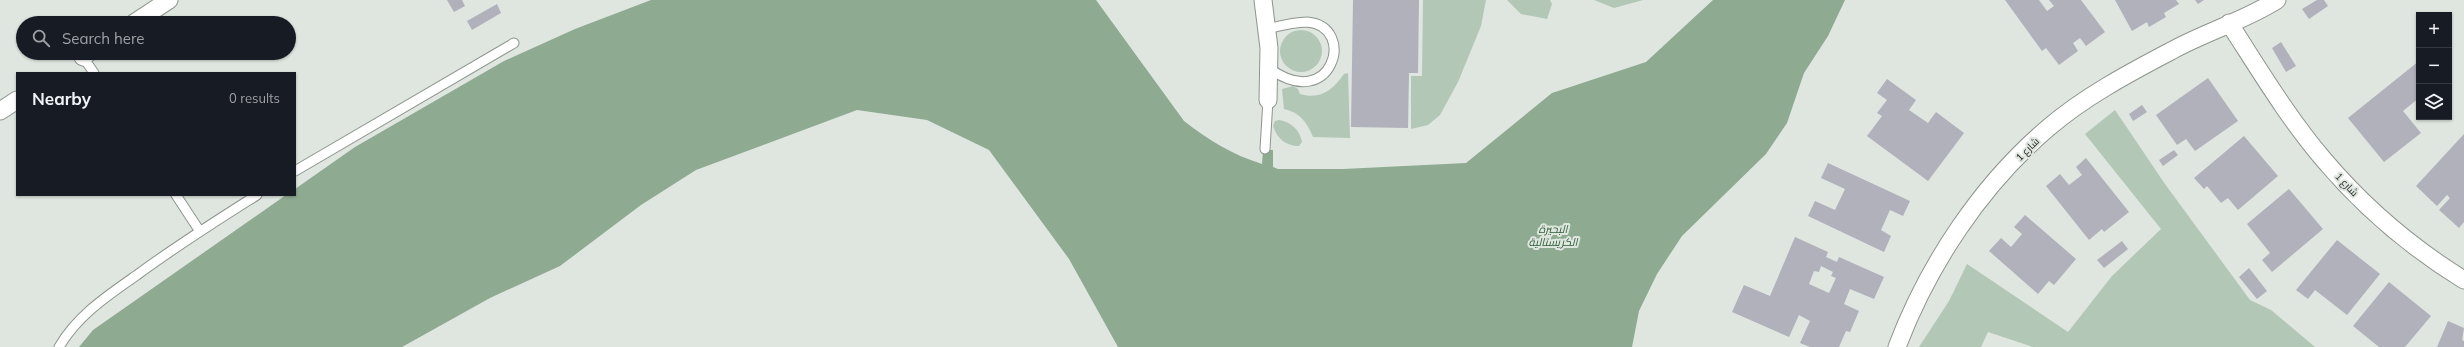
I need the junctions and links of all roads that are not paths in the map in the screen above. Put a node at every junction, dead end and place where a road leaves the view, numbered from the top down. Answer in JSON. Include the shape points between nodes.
{"nodes":[{"id":1,"x":169,"y":0,"type":"edge"},
{"id":2,"x":1263,"y":0,"type":"edge"},
{"id":3,"x":2277,"y":0,"type":"edge"},
{"id":4,"x":145,"y":16,"type":"edge"},
{"id":5,"x":2229,"y":23,"type":"junction"},
{"id":6,"x":1267,"y":28,"type":"junction"},
{"id":7,"x":514,"y":43,"type":"dead end"},
{"id":8,"x":88,"y":60,"type":"edge"},
{"id":9,"x":1269,"y":68,"type":"junction"},
{"id":10,"x":94,"y":72,"type":"edge"},
{"id":11,"x":1268,"y":100,"type":"joint"},
{"id":12,"x":16,"y":101,"type":"edge"},
{"id":13,"x":0,"y":111,"type":"edge"},
{"id":14,"x":1265,"y":149,"type":"dead end"},
{"id":15,"x":296,"y":170,"type":"edge"},
{"id":16,"x":177,"y":196,"type":"edge"},
{"id":17,"x":255,"y":196,"type":"edge"},
{"id":18,"x":199,"y":230,"type":"junction"},
{"id":19,"x":2464,"y":280,"type":"edge"},
{"id":20,"x":58,"y":347,"type":"edge"},
{"id":21,"x":1896,"y":347,"type":"edge"}],
"edges":[{"from":1,"to":4,"type":"street"},
{"from":2,"to":6,"type":"street"},
{"from":3,"to":5,"type":"street","name":"شارع 1"},
{"from":5,"to":19,"type":"street","name":"شارع 1","via":[[2300,129],[2344,182],[2426,254]]},
{"from":5,"to":21,"type":"street","name":"شارع 1","via":[[2172,50],[2120,79],[2048,128],[2029,146],[2008,168],[1955,235],[1929,277]]},
{"from":6,"to":9,"type":"street"},
{"from":6,"to":9,"type":"lane","via":[[1307,22],[1317,25],[1329,36],[1334,51],[1328,71],[1320,78],[1293,81]]},
{"from":7,"to":15,"type":"lane"},
{"from":8,"to":10,"type":"lane"},
{"from":9,"to":11,"type":"street"},
{"from":11,"to":14,"type":"lane"},
{"from":12,"to":13,"type":"street"},
{"from":16,"to":18,"type":"lane"},
{"from":17,"to":18,"type":"lane"},
{"from":18,"to":20,"type":"lane","via":[[86,313]]}]}
